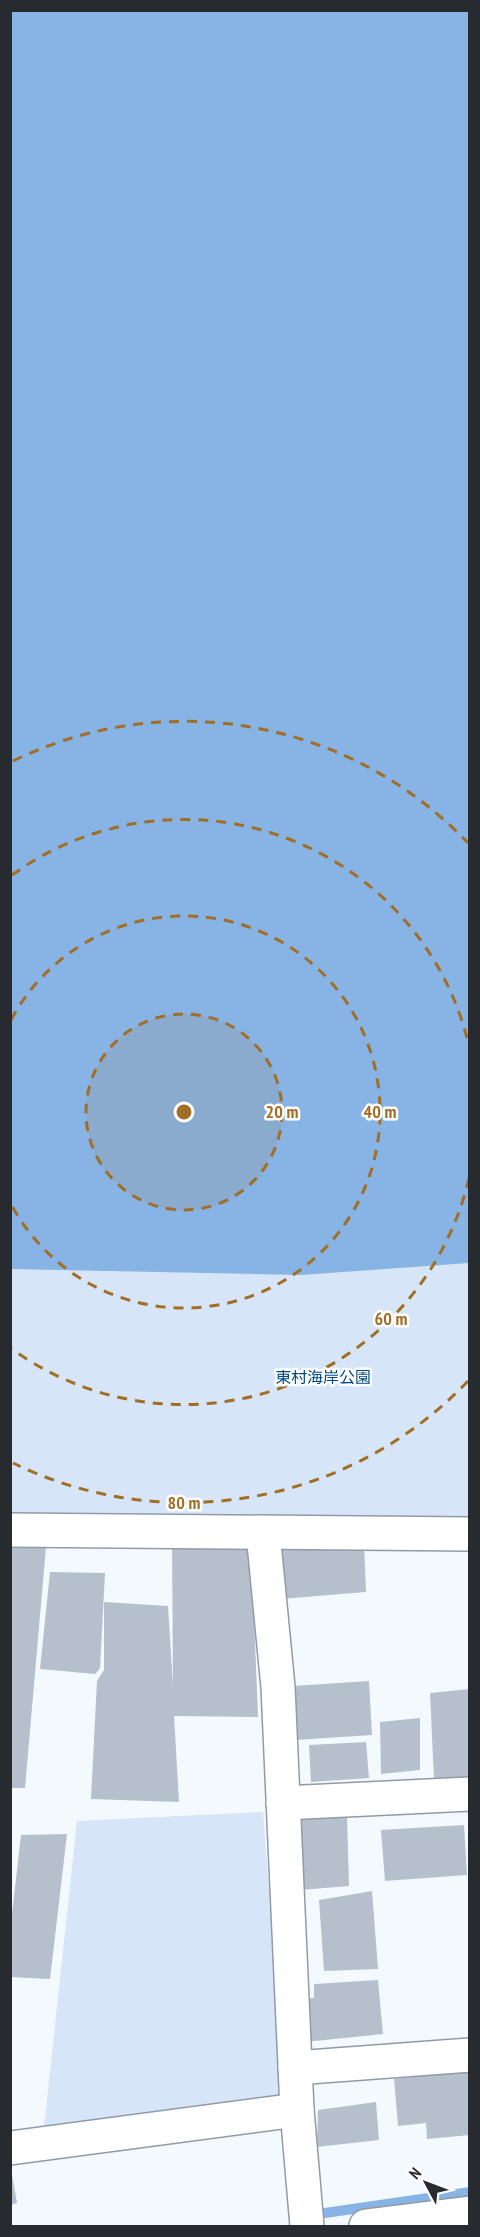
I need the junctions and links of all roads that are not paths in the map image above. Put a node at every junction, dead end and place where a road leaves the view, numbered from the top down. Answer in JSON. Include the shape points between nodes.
{"nodes":[{"id":1,"x":10,"y":1530,"type":"edge"},
{"id":2,"x":263,"y":1533,"type":"junction"},
{"id":3,"x":470,"y":1534,"type":"edge"},
{"id":4,"x":470,"y":1794,"type":"edge"},
{"id":5,"x":283,"y":1803,"type":"junction"},
{"id":6,"x":470,"y":2055,"type":"edge"},
{"id":7,"x":295,"y":2068,"type":"junction"},
{"id":8,"x":297,"y":2110,"type":"junction"},
{"id":9,"x":10,"y":2148,"type":"edge"},
{"id":10,"x":470,"y":2213,"type":"edge"},
{"id":11,"x":307,"y":2226,"type":"edge"},
{"id":12,"x":366,"y":2226,"type":"edge"}],
"edges":[{"from":1,"to":2,"type":"street"},
{"from":2,"to":3,"type":"street"},
{"from":2,"to":5,"type":"street","via":[[278,1687]]},
{"from":4,"to":5,"type":"street"},
{"from":5,"to":7,"type":"street"},
{"from":6,"to":7,"type":"street"},
{"from":7,"to":8,"type":"street"},
{"from":8,"to":9,"type":"street"},
{"from":8,"to":11,"type":"street"},
{"from":10,"to":12,"type":"street"}]}
